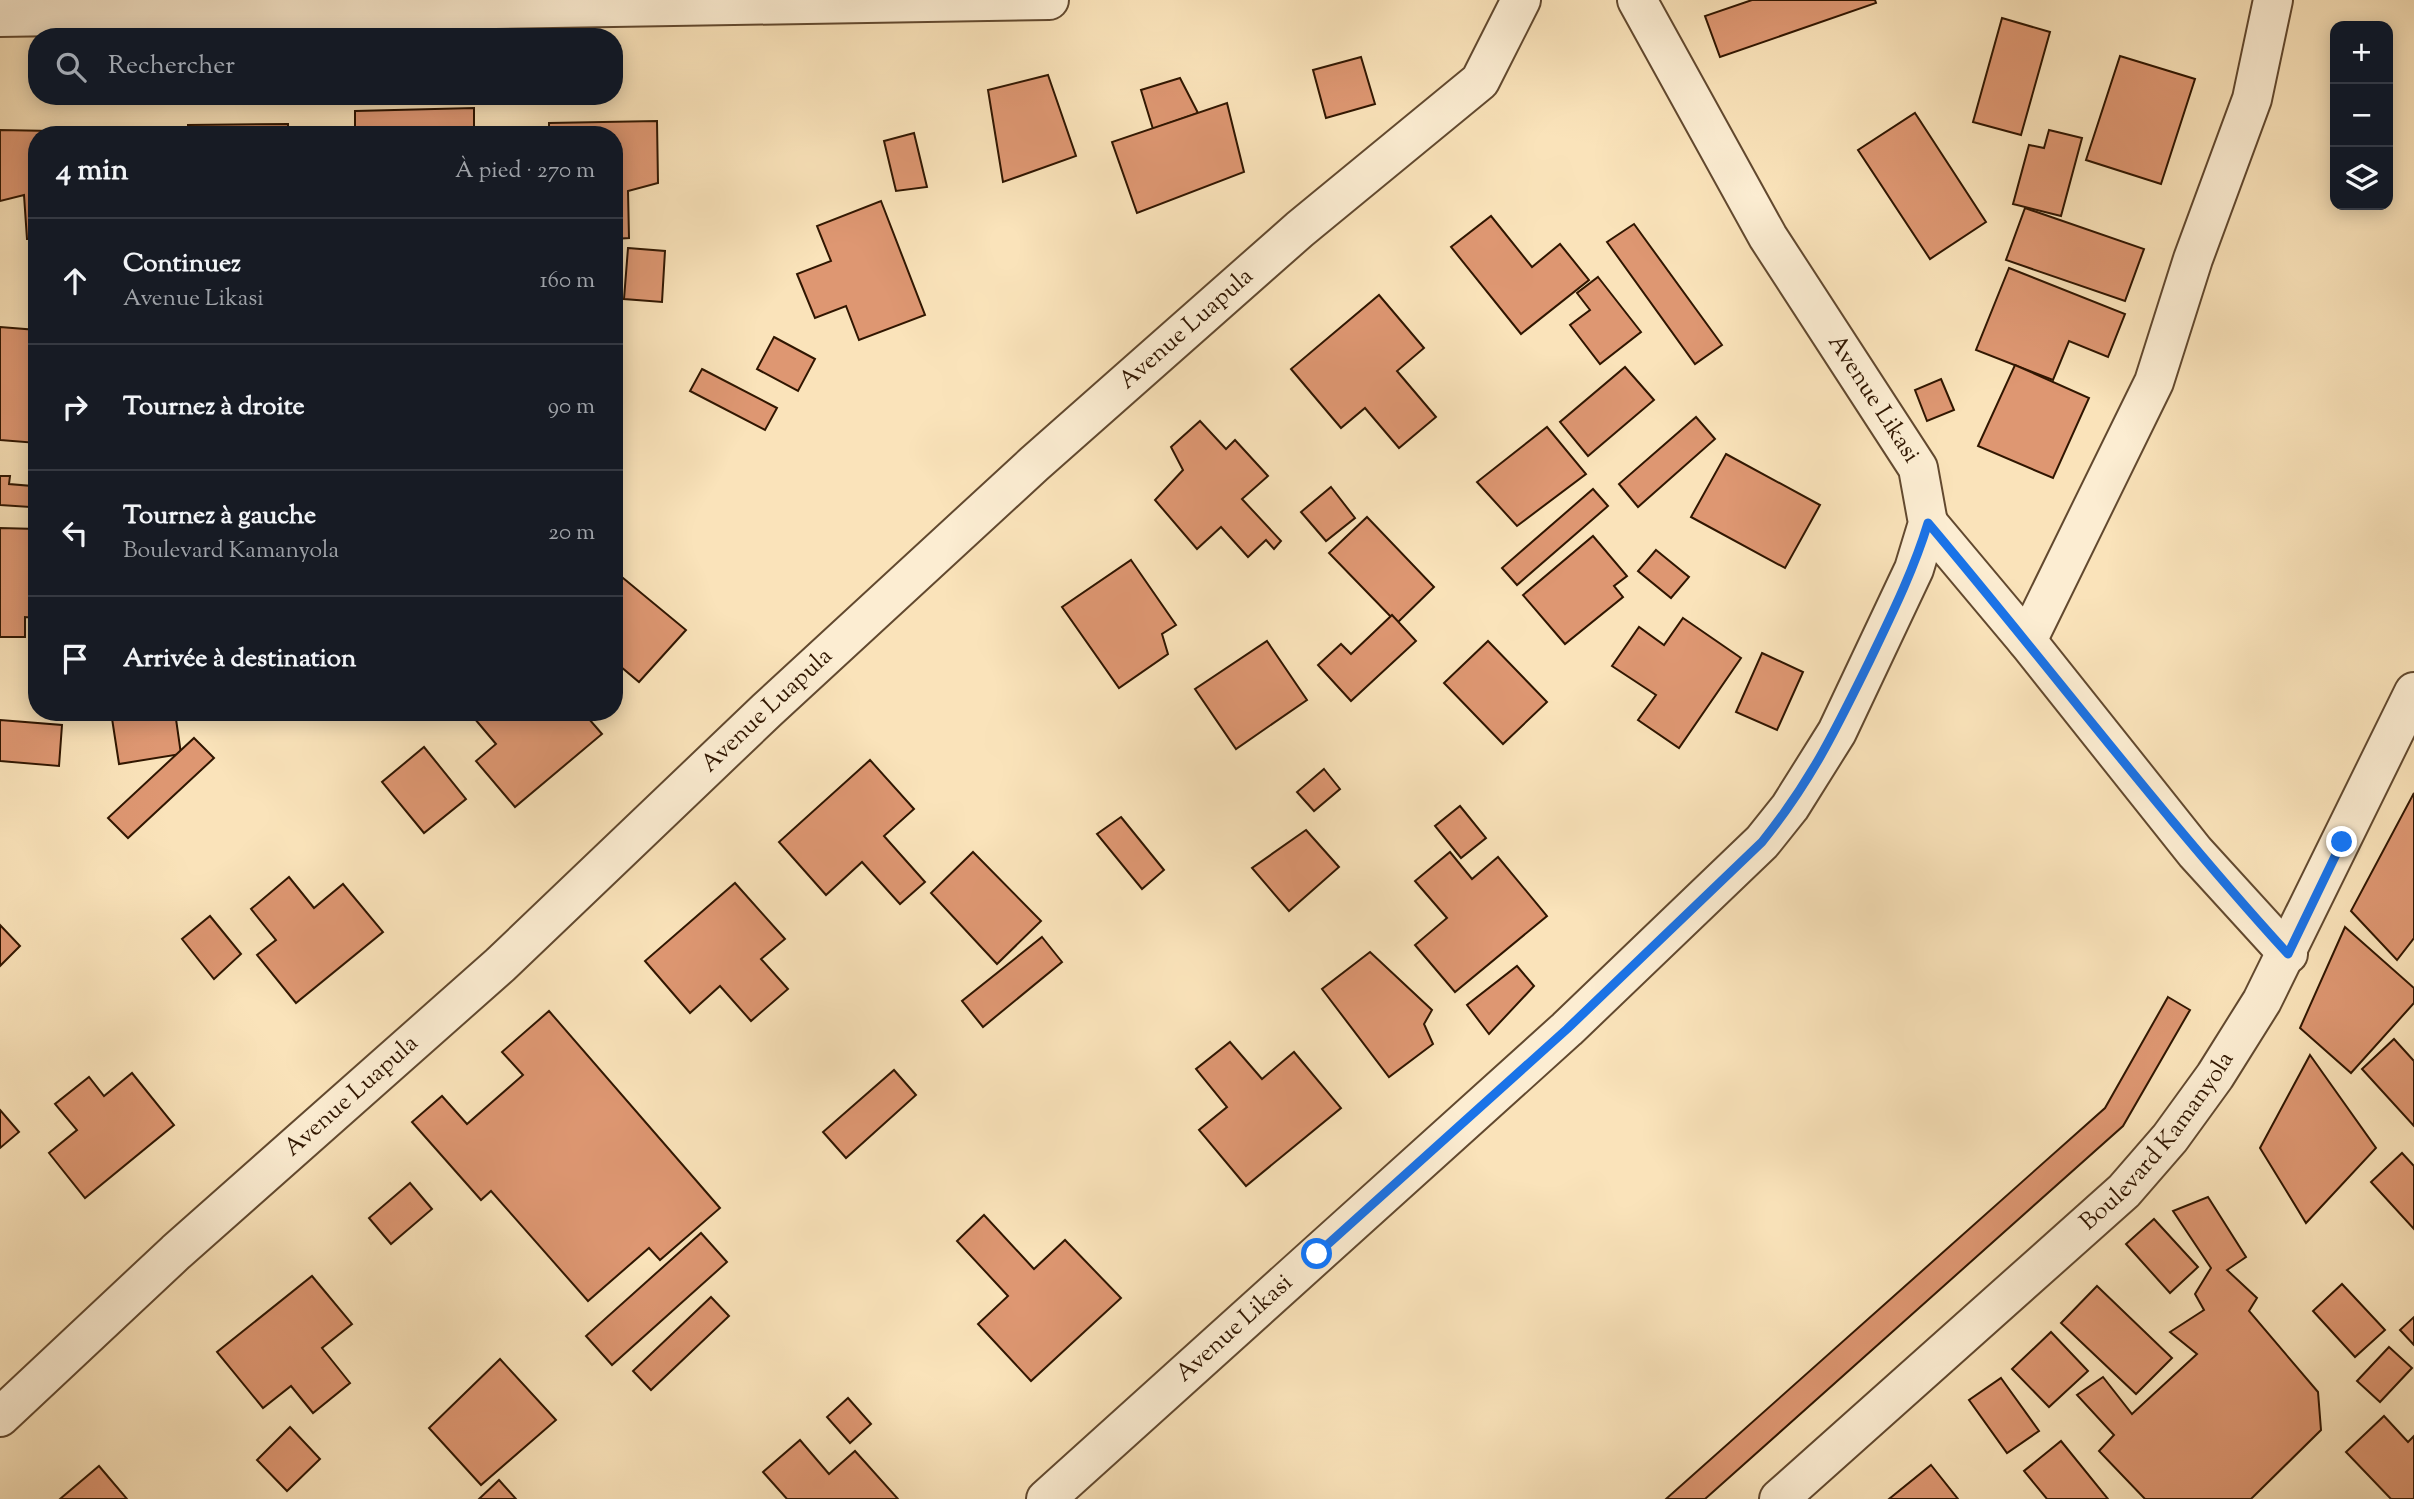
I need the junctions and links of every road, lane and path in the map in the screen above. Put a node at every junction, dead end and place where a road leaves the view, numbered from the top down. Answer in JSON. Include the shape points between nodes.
{"nodes":[{"id":1,"x":1049,"y":0,"type":"edge"},
{"id":2,"x":1521,"y":0,"type":"edge"},
{"id":3,"x":1637,"y":0,"type":"edge"},
{"id":4,"x":2273,"y":0,"type":"edge"},
{"id":5,"x":0,"y":17,"type":"edge"},
{"id":6,"x":1928,"y":523,"type":"junction"},
{"id":7,"x":2027,"y":641,"type":"junction"},
{"id":8,"x":2414,"y":692,"type":"edge"},
{"id":9,"x":2288,"y":954,"type":"junction"},
{"id":10,"x":0,"y":1417,"type":"edge"},
{"id":11,"x":1046,"y":1499,"type":"edge"},
{"id":12,"x":1779,"y":1499,"type":"edge"}],
"edges":[{"from":1,"to":5,"type":"street"},
{"from":2,"to":10,"type":"street","name":"Avenue Luapula","via":[[1480,81],[1300,229],[1034,464],[500,965],[176,1252]]},
{"from":3,"to":6,"type":"street","name":"Avenue Likasi","via":[[1768,237],[1918,468]]},
{"from":4,"to":7,"type":"street","via":[[2252,99],[2193,258],[2154,382]]},
{"from":6,"to":7,"type":"street"},
{"from":6,"to":11,"type":"street","name":"Avenue Likasi","via":[[1914,569],[1836,732],[1790,807],[1762,842],[1567,1029]]},
{"from":7,"to":9,"type":"street","via":[[2196,852]]},
{"from":8,"to":9,"type":"street","name":"Boulevard Kamanyola"},
{"from":9,"to":12,"type":"street","name":"Boulevard Kamanyola","via":[[2215,1076],[2124,1191]]}]}
